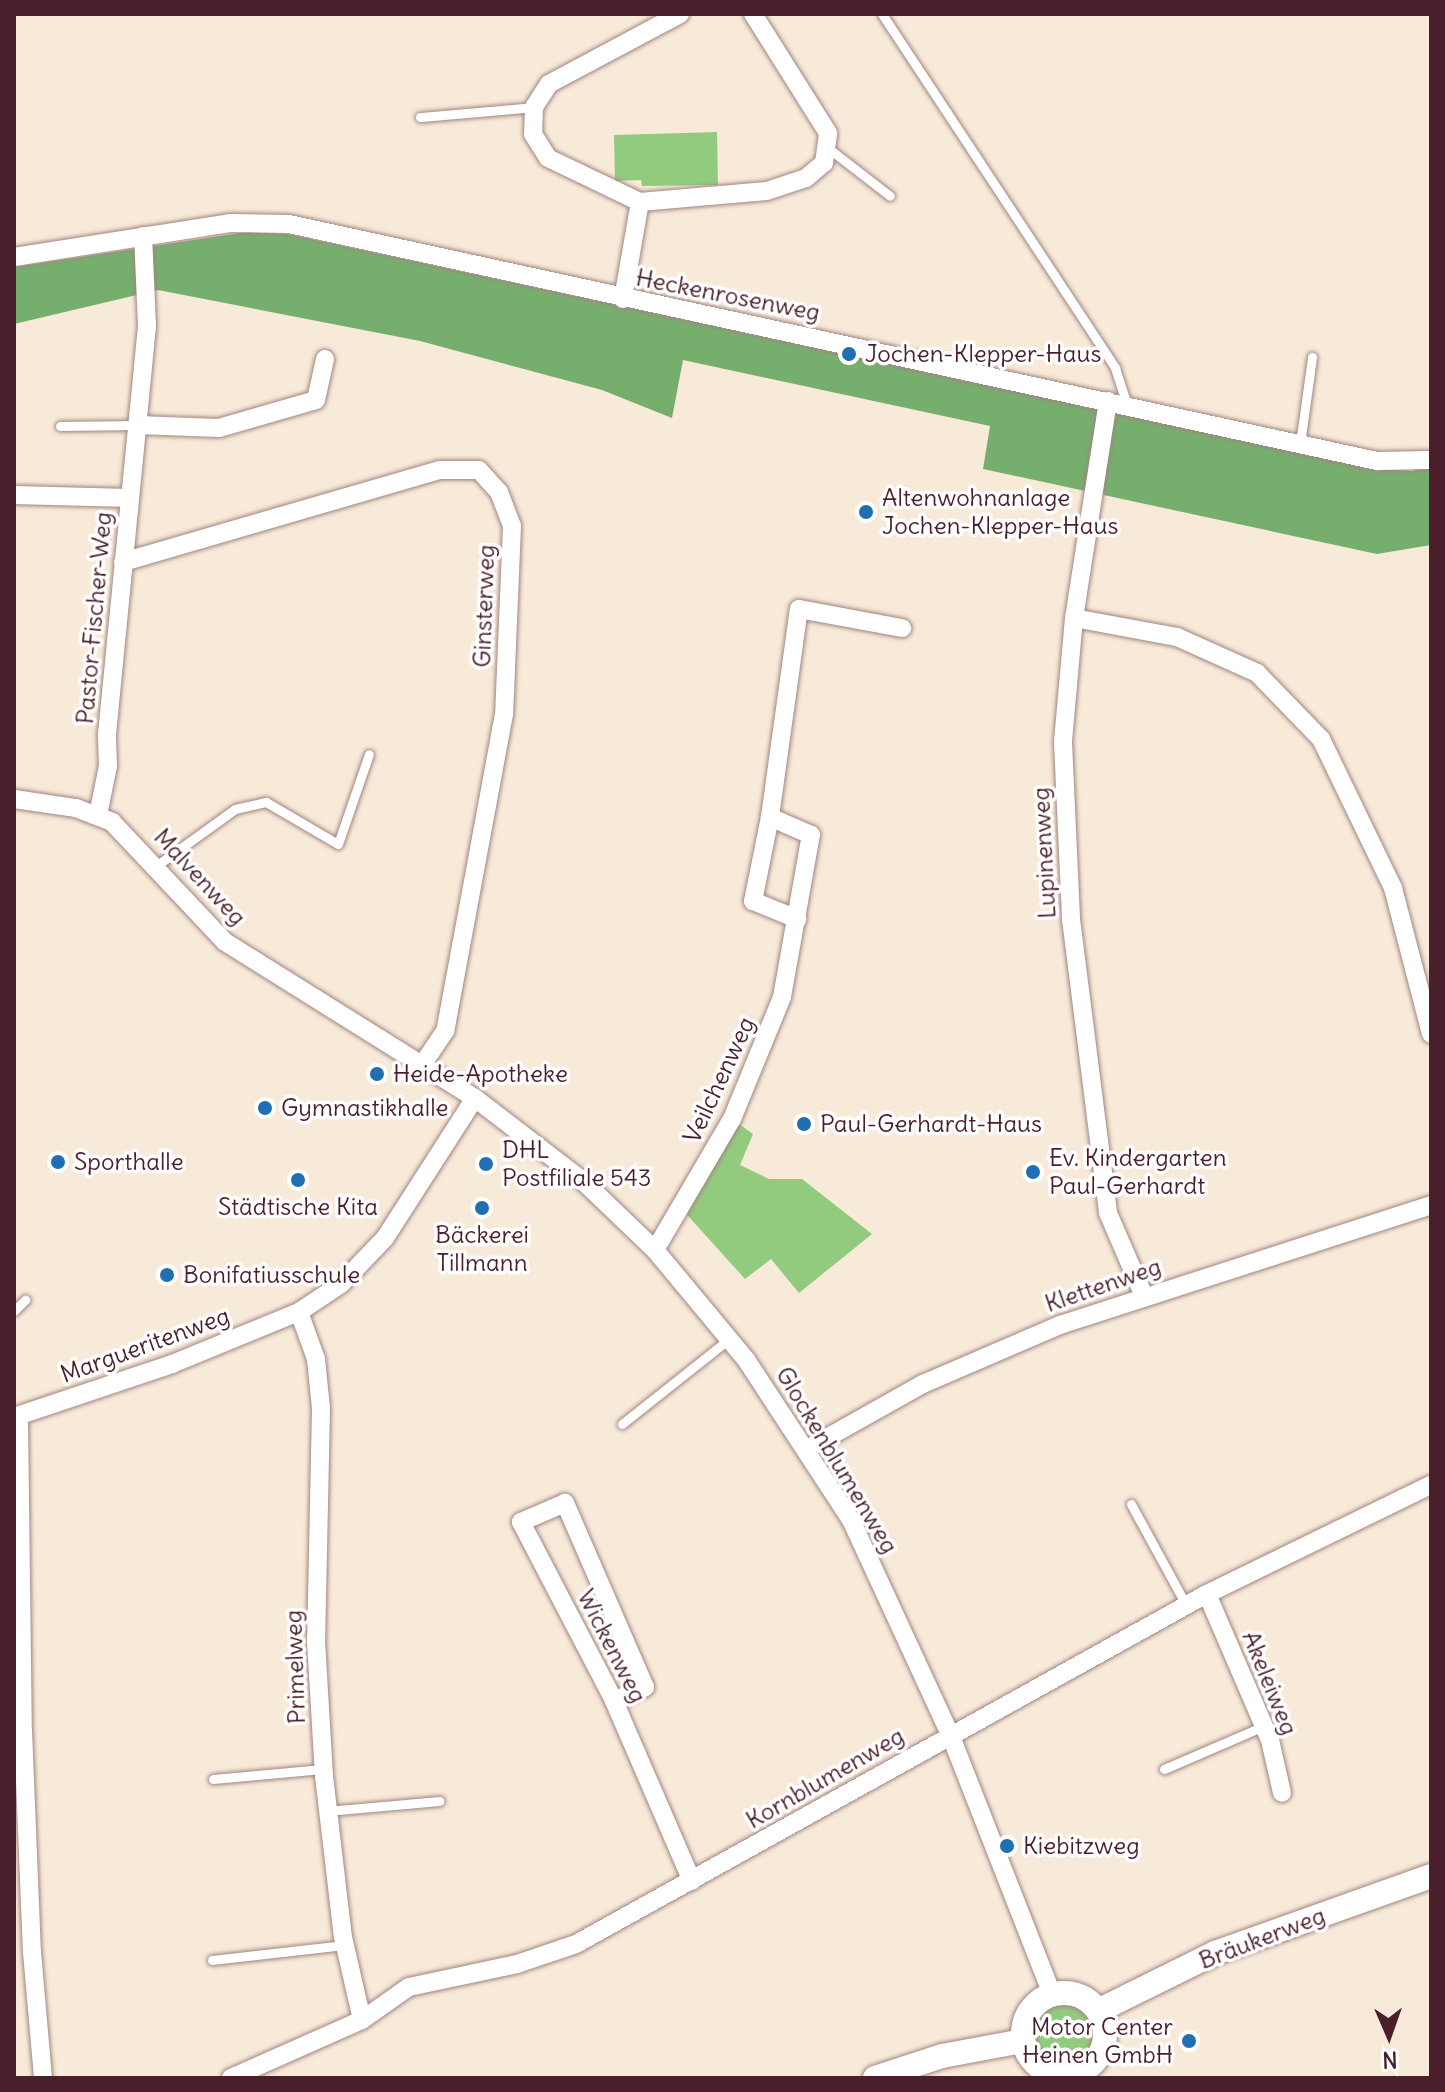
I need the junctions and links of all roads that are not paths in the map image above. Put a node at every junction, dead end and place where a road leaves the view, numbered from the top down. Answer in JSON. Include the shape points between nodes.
{"nodes":[{"id":1,"x":680,"y":14,"type":"edge"},
{"id":2,"x":753,"y":14,"type":"edge"},
{"id":3,"x":882,"y":14,"type":"edge"},
{"id":4,"x":534,"y":107,"type":"junction"},
{"id":5,"x":420,"y":117,"type":"dead end"},
{"id":6,"x":828,"y":148,"type":"junction"},
{"id":7,"x":890,"y":196,"type":"dead end"},
{"id":8,"x":640,"y":202,"type":"junction"},
{"id":9,"x":143,"y":236,"type":"junction"},
{"id":10,"x":14,"y":257,"type":"edge"},
{"id":11,"x":623,"y":299,"type":"junction"},
{"id":12,"x":1312,"y":357,"type":"dead end"},
{"id":13,"x":325,"y":359,"type":"dead end"},
{"id":14,"x":1108,"y":401,"type":"junction"},
{"id":15,"x":1127,"y":405,"type":"junction"},
{"id":16,"x":137,"y":425,"type":"junction"},
{"id":17,"x":60,"y":426,"type":"dead end"},
{"id":18,"x":1300,"y":444,"type":"junction"},
{"id":19,"x":1431,"y":460,"type":"edge"},
{"id":20,"x":14,"y":495,"type":"edge"},
{"id":21,"x":130,"y":498,"type":"junction"},
{"id":22,"x":123,"y":562,"type":"junction"},
{"id":23,"x":1074,"y":618,"type":"junction"},
{"id":24,"x":902,"y":628,"type":"dead end"},
{"id":25,"x":369,"y":754,"type":"dead end"},
{"id":26,"x":14,"y":799,"type":"edge"},
{"id":27,"x":98,"y":815,"type":"junction"},
{"id":28,"x":770,"y":817,"type":"junction"},
{"id":29,"x":156,"y":866,"type":"junction"},
{"id":30,"x":797,"y":919,"type":"junction"},
{"id":31,"x":1431,"y":1034,"type":"edge"},
{"id":32,"x":423,"y":1064,"type":"junction"},
{"id":33,"x":475,"y":1098,"type":"junction"},
{"id":34,"x":1431,"y":1205,"type":"edge"},
{"id":35,"x":655,"y":1250,"type":"junction"},
{"id":36,"x":1144,"y":1296,"type":"junction"},
{"id":37,"x":25,"y":1300,"type":"dead end"},
{"id":38,"x":14,"y":1311,"type":"edge"},
{"id":39,"x":299,"y":1312,"type":"junction"},
{"id":40,"x":729,"y":1339,"type":"junction"},
{"id":41,"x":17,"y":1417,"type":"edge"},
{"id":42,"x":622,"y":1424,"type":"dead end"},
{"id":43,"x":807,"y":1449,"type":"junction"},
{"id":44,"x":1431,"y":1485,"type":"edge"},
{"id":45,"x":1131,"y":1504,"type":"dead end"},
{"id":46,"x":1207,"y":1594,"type":"junction"},
{"id":47,"x":1186,"y":1605,"type":"junction"},
{"id":48,"x":614,"y":1701,"type":"junction"},
{"id":49,"x":1264,"y":1726,"type":"junction"},
{"id":50,"x":950,"y":1734,"type":"junction"},
{"id":51,"x":323,"y":1769,"type":"junction"},
{"id":52,"x":1164,"y":1769,"type":"dead end"},
{"id":53,"x":213,"y":1779,"type":"dead end"},
{"id":54,"x":1282,"y":1793,"type":"dead end"},
{"id":55,"x":440,"y":1801,"type":"dead end"},
{"id":56,"x":327,"y":1811,"type":"junction"},
{"id":57,"x":1431,"y":1876,"type":"edge"},
{"id":58,"x":692,"y":1881,"type":"junction"},
{"id":59,"x":344,"y":1945,"type":"junction"},
{"id":60,"x":212,"y":1960,"type":"dead end"},
{"id":61,"x":1052,"y":1994,"type":"junction"},
{"id":62,"x":1098,"y":2011,"type":"junction"},
{"id":63,"x":362,"y":2020,"type":"junction"},
{"id":64,"x":1023,"y":2041,"type":"junction"},
{"id":65,"x":1080,"y":2075,"type":"edge"},
{"id":66,"x":43,"y":2078,"type":"edge"},
{"id":67,"x":231,"y":2078,"type":"edge"},
{"id":68,"x":875,"y":2078,"type":"edge"}],
"edges":[{"from":1,"to":4,"type":"street","via":[[549,84]]},
{"from":2,"to":6,"type":"street","via":[[828,133]]},
{"from":3,"to":15,"type":"lane","via":[[1115,368]]},
{"from":4,"to":5,"type":"lane"},
{"from":4,"to":8,"type":"street","via":[[533,134],[548,158]]},
{"from":6,"to":7,"type":"lane"},
{"from":6,"to":8,"type":"street","via":[[824,163],[806,178],[767,191]]},
{"from":8,"to":11,"type":"street"},
{"from":9,"to":10,"type":"street","name":"Heckenrosenweg"},
{"from":9,"to":11,"type":"street","name":"Heckenrosenweg","via":[[231,223],[289,224]]},
{"from":9,"to":16,"type":"street","name":"Pastor-Fischer-Weg","via":[[147,326]]},
{"from":11,"to":14,"type":"street","name":"Heckenrosenweg"},
{"from":12,"to":18,"type":"lane"},
{"from":13,"to":16,"type":"street","via":[[316,400],[219,428]]},
{"from":14,"to":15,"type":"street","name":"Heckenrosenweg"},
{"from":14,"to":23,"type":"street","name":"Lupinenweg"},
{"from":15,"to":18,"type":"street","name":"Heckenrosenweg"},
{"from":16,"to":17,"type":"lane"},
{"from":16,"to":21,"type":"street","name":"Pastor-Fischer-Weg"},
{"from":18,"to":19,"type":"street","name":"Heckenrosenweg","via":[[1377,461]]},
{"from":20,"to":21,"type":"street"},
{"from":21,"to":22,"type":"street","name":"Pastor-Fischer-Weg"},
{"from":22,"to":27,"type":"street","name":"Pastor-Fischer-Weg","via":[[108,766]]},
{"from":22,"to":32,"type":"street","name":"Ginsterweg","via":[[440,470],[479,470],[499,492],[512,526],[504,714],[445,1031]]},
{"from":23,"to":31,"type":"street","via":[[1177,637],[1257,673],[1321,739],[1393,888]]},
{"from":23,"to":36,"type":"street","name":"Lupinenweg","via":[[1063,742],[1071,919],[1108,1213]]},
{"from":24,"to":28,"type":"street","via":[[799,609]]},
{"from":25,"to":29,"type":"lane","via":[[338,844],[266,802],[235,809]]},
{"from":26,"to":27,"type":"street","name":"Malvenweg"},
{"from":27,"to":29,"type":"street","name":"Malvenweg","via":[[126,833]]},
{"from":28,"to":30,"type":"street","name":"Veilchenweg","via":[[811,835]]},
{"from":28,"to":30,"type":"street","via":[[753,901]]},
{"from":29,"to":32,"type":"street","name":"Malvenweg","via":[[225,942]]},
{"from":30,"to":35,"type":"street","name":"Veilchenweg","via":[[782,997],[754,1071]]},
{"from":32,"to":33,"type":"street","name":"Glockenblumenweg"},
{"from":33,"to":35,"type":"street","name":"Glockenblumenweg","via":[[584,1182]]},
{"from":33,"to":39,"type":"street","name":"Margueritenweg","via":[[385,1238],[341,1284]]},
{"from":34,"to":36,"type":"street","name":"Klettenweg"},
{"from":35,"to":40,"type":"street","name":"Glockenblumenweg"},
{"from":36,"to":43,"type":"street","name":"Klettenweg","via":[[935,1378]]},
{"from":37,"to":38,"type":"lane"},
{"from":39,"to":41,"type":"street","name":"Margueritenweg"},
{"from":39,"to":51,"type":"street","name":"Primelweg","via":[[316,1359],[321,1408],[316,1641]]},
{"from":40,"to":42,"type":"lane"},
{"from":40,"to":43,"type":"street","name":"Glockenblumenweg"},
{"from":41,"to":66,"type":"street","via":[[23,1730]]},
{"from":43,"to":50,"type":"street","name":"Glockenblumenweg","via":[[888,1591]]},
{"from":44,"to":46,"type":"street","name":"Kornblumenweg"},
{"from":45,"to":47,"type":"lane"},
{"from":46,"to":47,"type":"street","name":"Kornblumenweg"},
{"from":46,"to":49,"type":"street","name":"Akeleiweg"},
{"from":47,"to":50,"type":"street","name":"Kornblumenweg"},
{"from":48,"to":48,"type":"street","name":"Wickenweg","via":[[645,1687],[565,1503],[521,1522]]},
{"from":48,"to":58,"type":"street","name":"Wickenweg"},
{"from":49,"to":52,"type":"lane"},
{"from":49,"to":54,"type":"street","name":"Akeleiweg"},
{"from":50,"to":58,"type":"street","name":"Kornblumenweg"},
{"from":50,"to":61,"type":"street","name":"Glockenblumenweg"},
{"from":51,"to":53,"type":"lane"},
{"from":51,"to":56,"type":"street","name":"Primelweg"},
{"from":55,"to":56,"type":"lane"},
{"from":56,"to":59,"type":"street","name":"Primelweg"},
{"from":57,"to":62,"type":"main road","name":"Bräukerweg","via":[[1215,1953]]},
{"from":58,"to":63,"type":"street","name":"Kornblumenweg","via":[[576,1944],[517,1964],[409,1987]]},
{"from":59,"to":60,"type":"lane"},
{"from":59,"to":63,"type":"street","name":"Primelweg"},
{"from":61,"to":62,"type":"main road","via":[[1078,1995]]},
{"from":61,"to":64,"type":"main road","via":[[1026,2018]]},
{"from":62,"to":65,"type":"main road","via":[[1103,2046]]},
{"from":63,"to":67,"type":"street","name":"Kornblumenweg"},
{"from":64,"to":65,"type":"main road","via":[[1043,2070]]},
{"from":64,"to":68,"type":"main road","via":[[942,2056]]}]}
